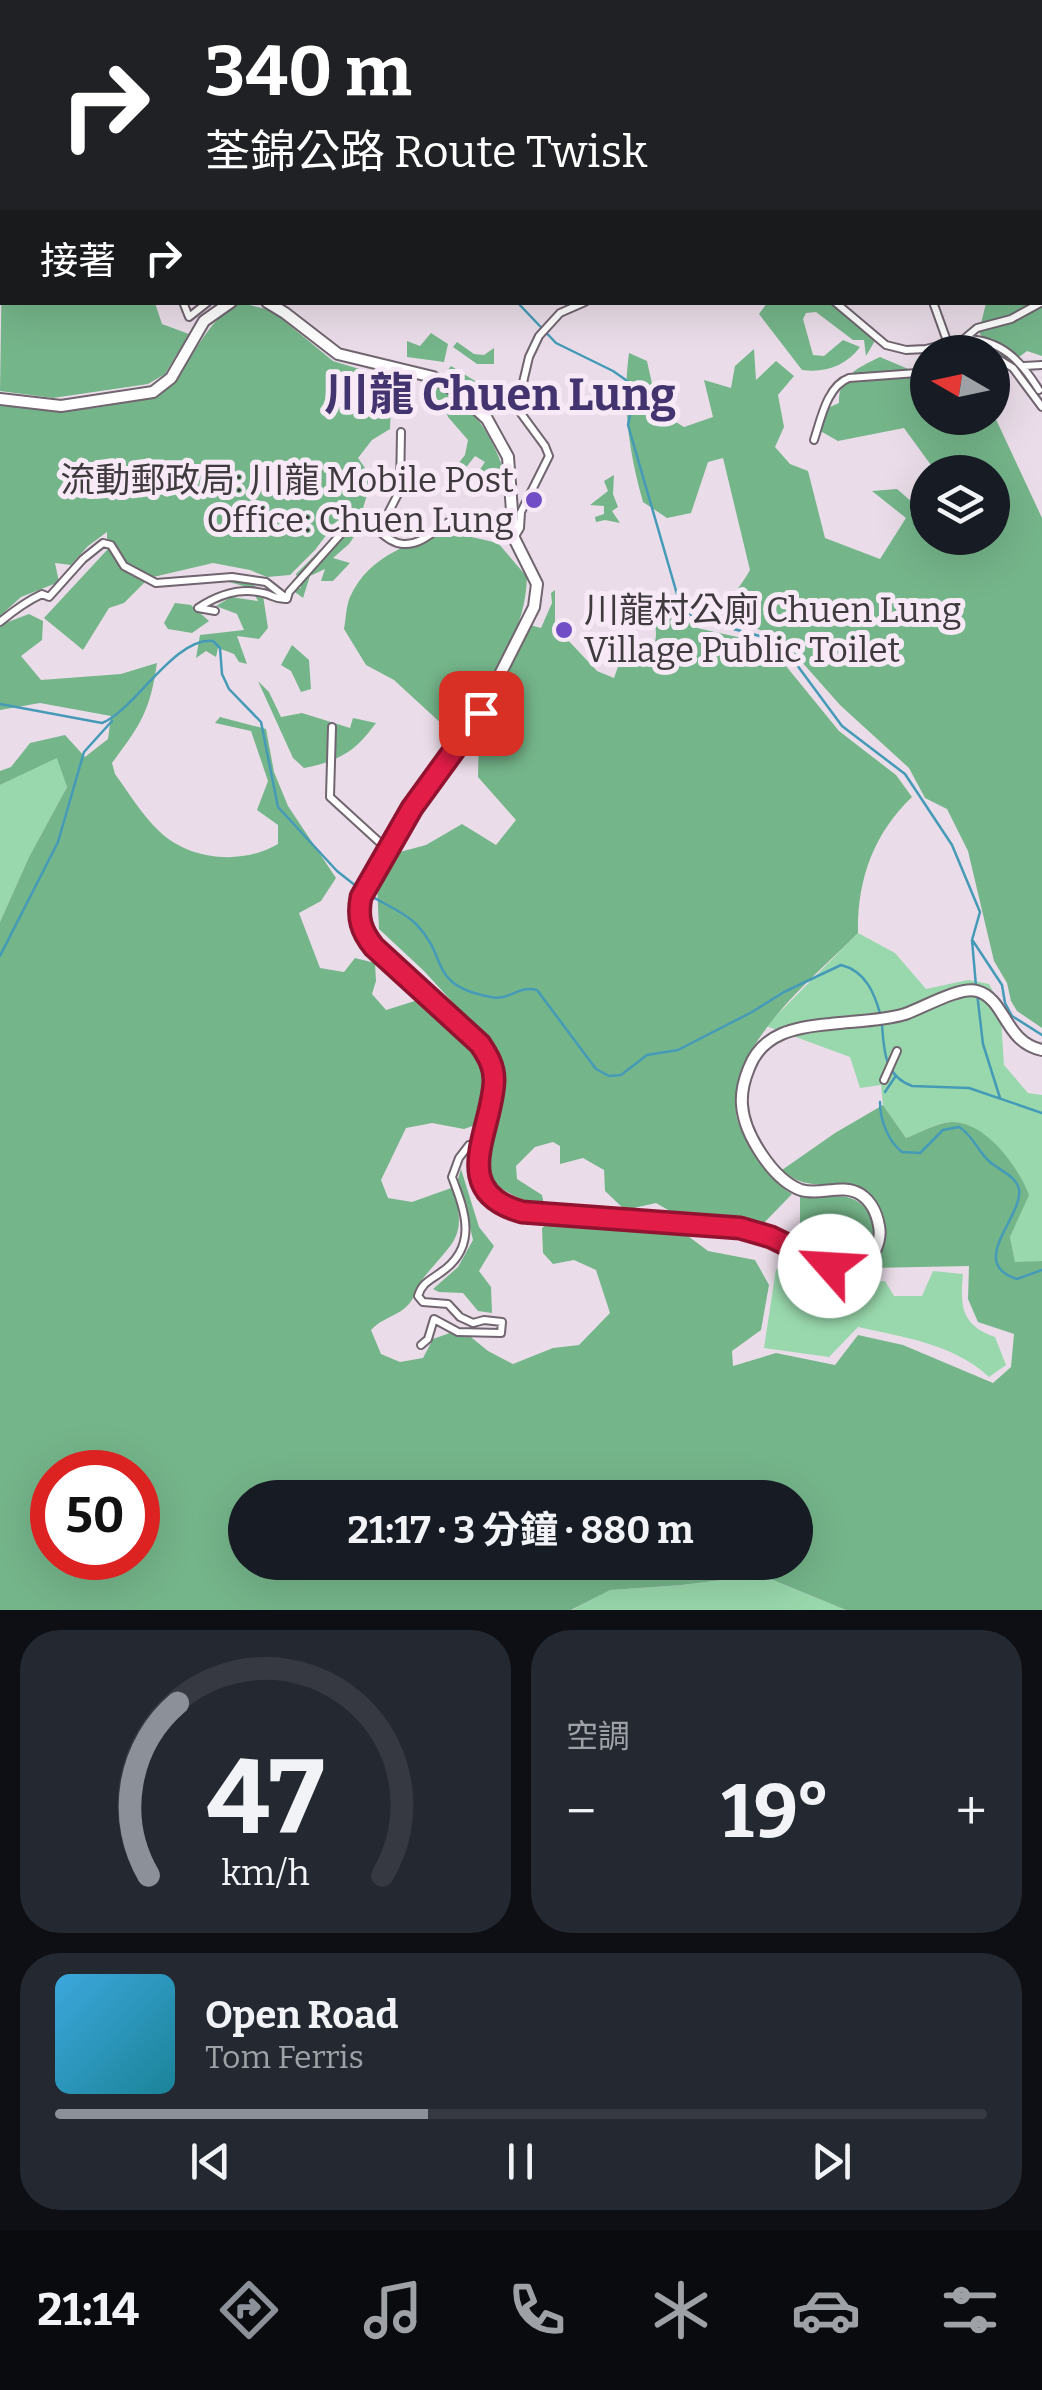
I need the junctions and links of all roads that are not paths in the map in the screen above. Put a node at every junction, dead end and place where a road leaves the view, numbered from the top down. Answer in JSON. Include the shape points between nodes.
{"nodes":[{"id":1,"x":185,"y":305,"type":"edge"},
{"id":2,"x":201,"y":305,"type":"edge"},
{"id":3,"x":227,"y":305,"type":"edge"},
{"id":4,"x":272,"y":305,"type":"edge"},
{"id":5,"x":580,"y":305,"type":"edge"},
{"id":6,"x":839,"y":305,"type":"edge"},
{"id":7,"x":935,"y":305,"type":"edge"},
{"id":8,"x":1037,"y":305,"type":"edge"},
{"id":9,"x":942,"y":335,"type":"edge"},
{"id":10,"x":968,"y":335,"type":"edge"},
{"id":11,"x":910,"y":350,"type":"edge"},
{"id":12,"x":1010,"y":354,"type":"edge"},
{"id":13,"x":1042,"y":365,"type":"edge"},
{"id":14,"x":1010,"y":366,"type":"edge"},
{"id":15,"x":1024,"y":366,"type":"junction"},
{"id":16,"x":1014,"y":368,"type":"junction"},
{"id":17,"x":910,"y":374,"type":"edge"},
{"id":18,"x":1039,"y":390,"type":"dead end"},
{"id":19,"x":0,"y":398,"type":"edge"},
{"id":20,"x":1042,"y":407,"type":"edge"},
{"id":21,"x":401,"y":432,"type":"dead end"},
{"id":22,"x":814,"y":440,"type":"dead end"},
{"id":23,"x":379,"y":531,"type":"junction"},
{"id":24,"x":514,"y":538,"type":"junction"},
{"id":25,"x":287,"y":599,"type":"junction"},
{"id":26,"x":214,"y":611,"type":"dead end"},
{"id":27,"x":0,"y":622,"type":"edge"},
{"id":28,"x":332,"y":727,"type":"dead end"},
{"id":29,"x":388,"y":850,"type":"junction"},
{"id":30,"x":1042,"y":1050,"type":"edge"},
{"id":31,"x":896,"y":1051,"type":"dead end"},
{"id":32,"x":884,"y":1080,"type":"dead end"},
{"id":33,"x":479,"y":1144,"type":"junction"},
{"id":34,"x":421,"y":1345,"type":"dead end"}],
"edges":[{"from":1,"to":2,"type":"street","via":[[189,317]]},
{"from":3,"to":19,"type":"main road","via":[[204,321],[174,374],[153,392],[61,406]]},
{"from":4,"to":24,"type":"main road","via":[[338,354],[427,375],[481,412],[508,457]]},
{"from":5,"to":24,"type":"street","via":[[552,320],[528,356],[517,408],[548,456]]},
{"from":6,"to":11,"type":"street","via":[[886,344]]},
{"from":7,"to":9,"type":"street"},
{"from":8,"to":10,"type":"street"},
{"from":12,"to":15,"type":"street"},
{"from":13,"to":15,"type":"street"},
{"from":14,"to":16,"type":"street"},
{"from":15,"to":16,"type":"street"},
{"from":15,"to":18,"type":"street"},
{"from":16,"to":20,"type":"street"},
{"from":17,"to":22,"type":"street","via":[[840,381]]},
{"from":21,"to":23,"type":"street","via":[[400,490]]},
{"from":23,"to":24,"type":"street","via":[[396,543],[417,544],[459,516]]},
{"from":23,"to":25,"type":"street","via":[[362,520],[348,526]]},
{"from":24,"to":29,"type":"main road","via":[[537,584],[534,607],[476,722]]},
{"from":25,"to":26,"type":"street","via":[[228,592],[198,608]]},
{"from":25,"to":27,"type":"street","via":[[266,582],[232,577],[156,584],[124,566],[103,543],[49,597],[33,597]]},
{"from":28,"to":29,"type":"street","via":[[330,797]]},
{"from":29,"to":33,"type":"main road","via":[[361,897],[360,922],[368,939],[488,1057],[494,1078]]},
{"from":30,"to":33,"type":"main road","via":[[1017,1038],[994,1003],[969,990],[902,1015],[808,1026],[770,1039],[752,1060],[742,1096],[748,1129],[784,1180],[804,1190],[855,1192],[871,1205],[879,1240],[871,1258],[856,1267],[830,1266],[740,1228],[517,1211],[498,1202],[483,1182]]},
{"from":31,"to":32,"type":"street"},
{"from":33,"to":34,"type":"street","via":[[459,1158],[452,1177],[466,1242],[418,1296],[448,1304],[473,1324],[502,1322],[501,1333],[458,1332],[434,1319]]}]}
